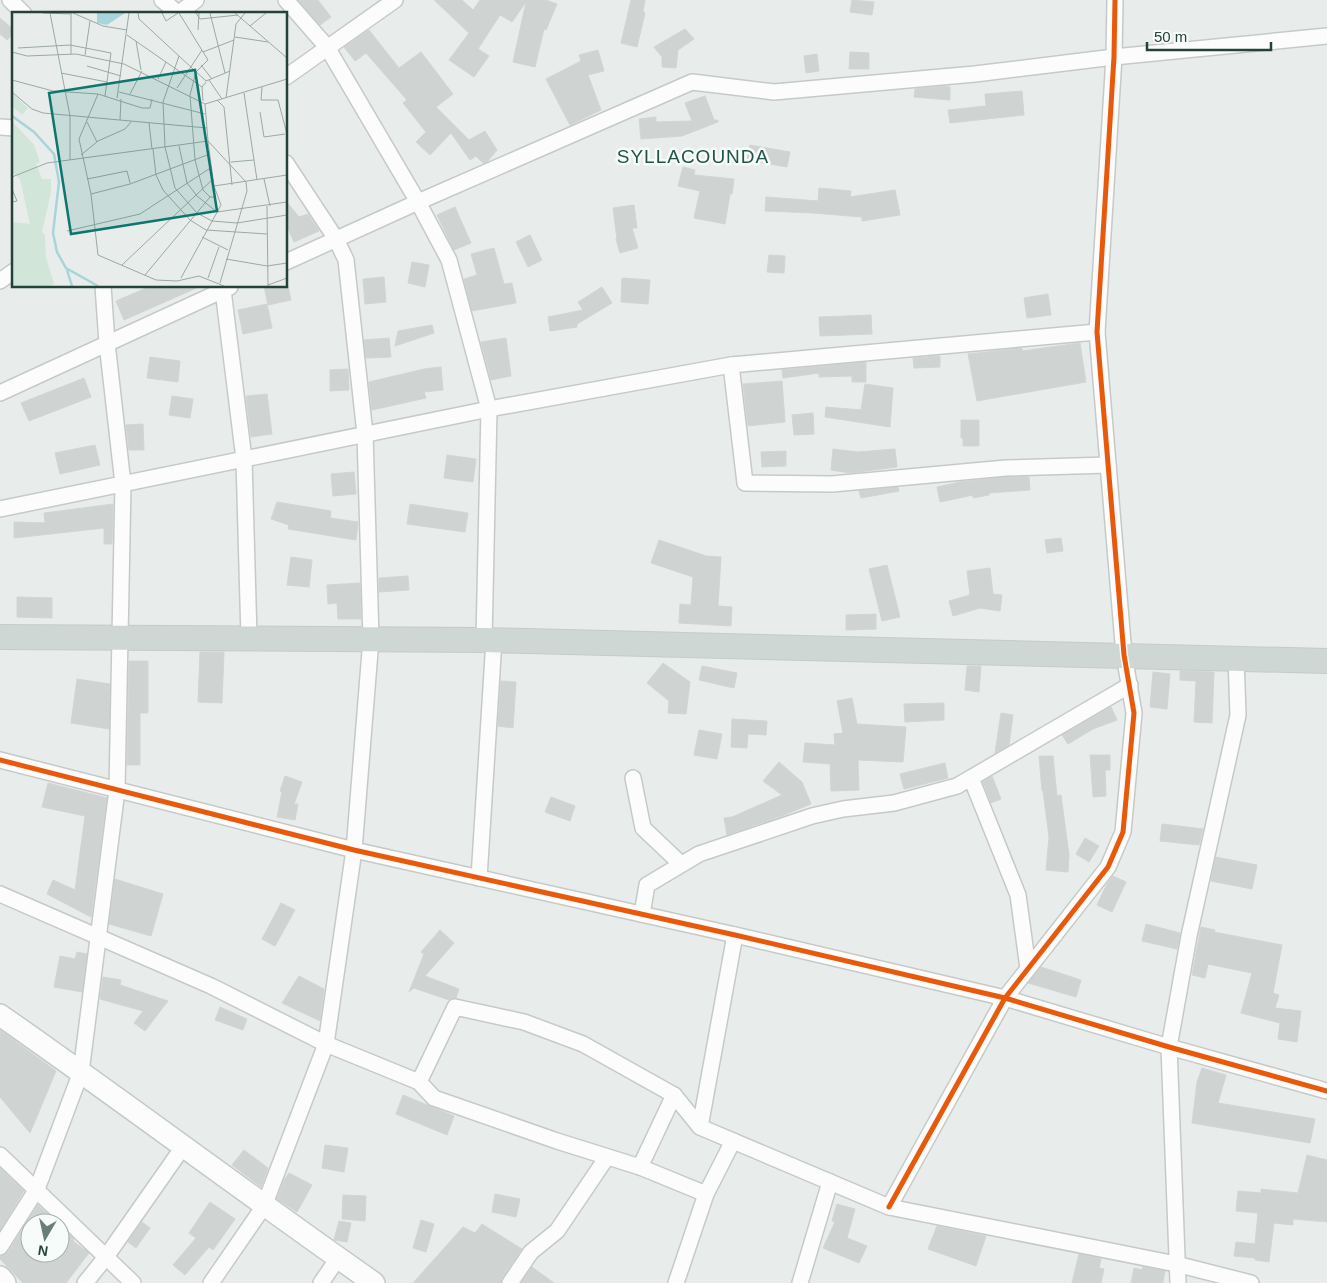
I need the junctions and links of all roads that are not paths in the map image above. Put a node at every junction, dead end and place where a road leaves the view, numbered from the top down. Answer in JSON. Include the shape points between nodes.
{"nodes":[{"id":1,"x":10,"y":0,"type":"edge"},
{"id":2,"x":162,"y":0,"type":"edge"},
{"id":3,"x":196,"y":0,"type":"edge"},
{"id":4,"x":286,"y":0,"type":"edge"},
{"id":5,"x":395,"y":0,"type":"edge"},
{"id":6,"x":1115,"y":0,"type":"edge"},
{"id":7,"x":22,"y":12,"type":"edge"},
{"id":8,"x":177,"y":12,"type":"edge"},
{"id":9,"x":181,"y":12,"type":"edge"},
{"id":10,"x":1327,"y":36,"type":"edge"},
{"id":11,"x":327,"y":48,"type":"junction"},
{"id":12,"x":1114,"y":57,"type":"junction"},
{"id":13,"x":288,"y":76,"type":"edge"},
{"id":14,"x":288,"y":166,"type":"edge"},
{"id":15,"x":418,"y":202,"type":"junction"},
{"id":16,"x":336,"y":239,"type":"junction"},
{"id":17,"x":288,"y":261,"type":"edge"},
{"id":18,"x":12,"y":272,"type":"edge"},
{"id":19,"x":0,"y":281,"type":"edge"},
{"id":20,"x":103,"y":288,"type":"edge"},
{"id":21,"x":226,"y":288,"type":"edge"},
{"id":22,"x":1097,"y":332,"type":"junction"},
{"id":23,"x":107,"y":343,"type":"junction"},
{"id":24,"x":731,"y":365,"type":"junction"},
{"id":25,"x":0,"y":393,"type":"edge"},
{"id":26,"x":489,"y":409,"type":"junction"},
{"id":27,"x":366,"y":434,"type":"junction"},
{"id":28,"x":244,"y":459,"type":"junction"},
{"id":29,"x":1108,"y":465,"type":"junction"},
{"id":30,"x":123,"y":484,"type":"junction"},
{"id":31,"x":0,"y":509,"type":"edge"},
{"id":32,"x":0,"y":636,"type":"edge"},
{"id":33,"x":119,"y":637,"type":"junction"},
{"id":34,"x":249,"y":638,"type":"junction"},
{"id":35,"x":371,"y":639,"type":"junction"},
{"id":36,"x":489,"y":640,"type":"junction"},
{"id":37,"x":1124,"y":655,"type":"junction"},
{"id":38,"x":1236,"y":657,"type":"junction"},
{"id":39,"x":1327,"y":661,"type":"edge"},
{"id":40,"x":1130,"y":685,"type":"junction"},
{"id":41,"x":0,"y":760,"type":"edge"},
{"id":42,"x":633,"y":778,"type":"dead end"},
{"id":43,"x":971,"y":778,"type":"junction"},
{"id":44,"x":117,"y":790,"type":"junction"},
{"id":45,"x":354,"y":850,"type":"junction"},
{"id":46,"x":681,"y":864,"type":"junction"},
{"id":47,"x":479,"y":878,"type":"junction"},
{"id":48,"x":0,"y":894,"type":"edge"},
{"id":49,"x":642,"y":914,"type":"junction"},
{"id":50,"x":735,"y":935,"type":"junction"},
{"id":51,"x":99,"y":938,"type":"junction"},
{"id":52,"x":1028,"y":968,"type":"junction"},
{"id":53,"x":1005,"y":998,"type":"junction"},
{"id":54,"x":0,"y":1015,"type":"edge"},
{"id":55,"x":326,"y":1044,"type":"junction"},
{"id":56,"x":1170,"y":1046,"type":"junction"},
{"id":57,"x":81,"y":1072,"type":"junction"},
{"id":58,"x":419,"y":1082,"type":"junction"},
{"id":59,"x":1327,"y":1091,"type":"edge"},
{"id":60,"x":674,"y":1095,"type":"junction"},
{"id":61,"x":700,"y":1127,"type":"junction"},
{"id":62,"x":733,"y":1140,"type":"junction"},
{"id":63,"x":183,"y":1147,"type":"junction"},
{"id":64,"x":0,"y":1155,"type":"edge"},
{"id":65,"x":607,"y":1156,"type":"junction"},
{"id":66,"x":640,"y":1167,"type":"junction"},
{"id":67,"x":830,"y":1182,"type":"junction"},
{"id":68,"x":37,"y":1189,"type":"junction"},
{"id":69,"x":706,"y":1194,"type":"junction"},
{"id":70,"x":264,"y":1206,"type":"junction"},
{"id":71,"x":888,"y":1207,"type":"junction"},
{"id":72,"x":0,"y":1247,"type":"edge"},
{"id":73,"x":106,"y":1256,"type":"junction"},
{"id":74,"x":338,"y":1258,"type":"junction"},
{"id":75,"x":1176,"y":1264,"type":"junction"},
{"id":76,"x":0,"y":1277,"type":"edge"},
{"id":77,"x":5,"y":1283,"type":"edge"},
{"id":78,"x":84,"y":1283,"type":"edge"},
{"id":79,"x":133,"y":1283,"type":"edge"},
{"id":80,"x":211,"y":1283,"type":"edge"},
{"id":81,"x":321,"y":1283,"type":"edge"},
{"id":82,"x":374,"y":1283,"type":"edge"},
{"id":83,"x":510,"y":1283,"type":"edge"},
{"id":84,"x":676,"y":1283,"type":"edge"},
{"id":85,"x":800,"y":1283,"type":"edge"},
{"id":86,"x":1178,"y":1283,"type":"edge"},
{"id":87,"x":1250,"y":1283,"type":"edge"}],
"edges":[{"from":1,"to":7,"type":"street"},
{"from":2,"to":8,"type":"street"},
{"from":3,"to":9,"type":"street"},
{"from":4,"to":11,"type":"street"},
{"from":5,"to":11,"type":"street"},
{"from":6,"to":12,"type":"street"},
{"from":10,"to":12,"type":"street"},
{"from":11,"to":13,"type":"street"},
{"from":11,"to":15,"type":"street"},
{"from":12,"to":15,"type":"street","via":[[974,74],[774,92],[692,82]]},
{"from":12,"to":22,"type":"street"},
{"from":14,"to":16,"type":"street"},
{"from":15,"to":16,"type":"street"},
{"from":15,"to":26,"type":"street","via":[[449,260]]},
{"from":16,"to":17,"type":"street"},
{"from":16,"to":27,"type":"street","via":[[346,260]]},
{"from":18,"to":19,"type":"street"},
{"from":20,"to":23,"type":"street"},
{"from":21,"to":23,"type":"street"},
{"from":21,"to":28,"type":"street"},
{"from":22,"to":24,"type":"street"},
{"from":22,"to":29,"type":"street"},
{"from":23,"to":25,"type":"street"},
{"from":23,"to":30,"type":"street"},
{"from":24,"to":26,"type":"street"},
{"from":24,"to":29,"type":"street","via":[[744,483],[832,484],[1006,468]]},
{"from":26,"to":27,"type":"street"},
{"from":26,"to":36,"type":"street"},
{"from":27,"to":28,"type":"street"},
{"from":27,"to":35,"type":"street"},
{"from":28,"to":30,"type":"street"},
{"from":28,"to":34,"type":"street"},
{"from":29,"to":37,"type":"street"},
{"from":30,"to":31,"type":"street"},
{"from":30,"to":33,"type":"street"},
{"from":32,"to":33,"type":"main road"},
{"from":33,"to":34,"type":"main road"},
{"from":33,"to":44,"type":"street"},
{"from":34,"to":35,"type":"main road"},
{"from":35,"to":36,"type":"main road"},
{"from":35,"to":45,"type":"street"},
{"from":36,"to":37,"type":"main road"},
{"from":36,"to":47,"type":"street"},
{"from":37,"to":38,"type":"main road"},
{"from":37,"to":40,"type":"street"},
{"from":38,"to":39,"type":"main road"},
{"from":38,"to":56,"type":"street","via":[[1238,716],[1189,936]]},
{"from":40,"to":43,"type":"street"},
{"from":40,"to":52,"type":"street","via":[[1134,713],[1123,832],[1108,866]]},
{"from":41,"to":44,"type":"street"},
{"from":42,"to":46,"type":"street","via":[[643,828]]},
{"from":43,"to":46,"type":"street","via":[[957,786],[894,803],[812,816],[699,854]]},
{"from":43,"to":52,"type":"street","via":[[1018,895]]},
{"from":44,"to":45,"type":"street"},
{"from":44,"to":51,"type":"street"},
{"from":45,"to":47,"type":"street"},
{"from":45,"to":55,"type":"street"},
{"from":46,"to":49,"type":"street","via":[[647,885]]},
{"from":47,"to":49,"type":"street"},
{"from":48,"to":51,"type":"street"},
{"from":49,"to":50,"type":"street"},
{"from":50,"to":53,"type":"street"},
{"from":50,"to":61,"type":"street"},
{"from":51,"to":55,"type":"street","via":[[211,986]]},
{"from":51,"to":57,"type":"street"},
{"from":52,"to":53,"type":"street"},
{"from":53,"to":56,"type":"street"},
{"from":53,"to":71,"type":"street"},
{"from":54,"to":57,"type":"street"},
{"from":55,"to":58,"type":"street"},
{"from":55,"to":70,"type":"street"},
{"from":56,"to":59,"type":"street"},
{"from":56,"to":75,"type":"street"},
{"from":57,"to":63,"type":"street"},
{"from":57,"to":68,"type":"street"},
{"from":58,"to":60,"type":"street","via":[[455,1007],[524,1022],[583,1044]]},
{"from":58,"to":65,"type":"street","via":[[434,1098]]},
{"from":60,"to":61,"type":"street"},
{"from":60,"to":66,"type":"street"},
{"from":61,"to":62,"type":"street"},
{"from":62,"to":67,"type":"street"},
{"from":62,"to":69,"type":"street"},
{"from":63,"to":70,"type":"street"},
{"from":63,"to":73,"type":"street"},
{"from":64,"to":68,"type":"street"},
{"from":65,"to":66,"type":"street"},
{"from":65,"to":83,"type":"street","via":[[557,1231],[531,1252]]},
{"from":66,"to":69,"type":"street"},
{"from":67,"to":71,"type":"street"},
{"from":67,"to":85,"type":"street"},
{"from":68,"to":72,"type":"street"},
{"from":68,"to":73,"type":"street"},
{"from":69,"to":84,"type":"street"},
{"from":70,"to":74,"type":"street"},
{"from":70,"to":80,"type":"street"},
{"from":71,"to":75,"type":"street"},
{"from":73,"to":78,"type":"street"},
{"from":73,"to":79,"type":"street"},
{"from":74,"to":81,"type":"street"},
{"from":74,"to":82,"type":"street"},
{"from":75,"to":86,"type":"street"},
{"from":75,"to":87,"type":"street"},
{"from":76,"to":77,"type":"street"}]}
